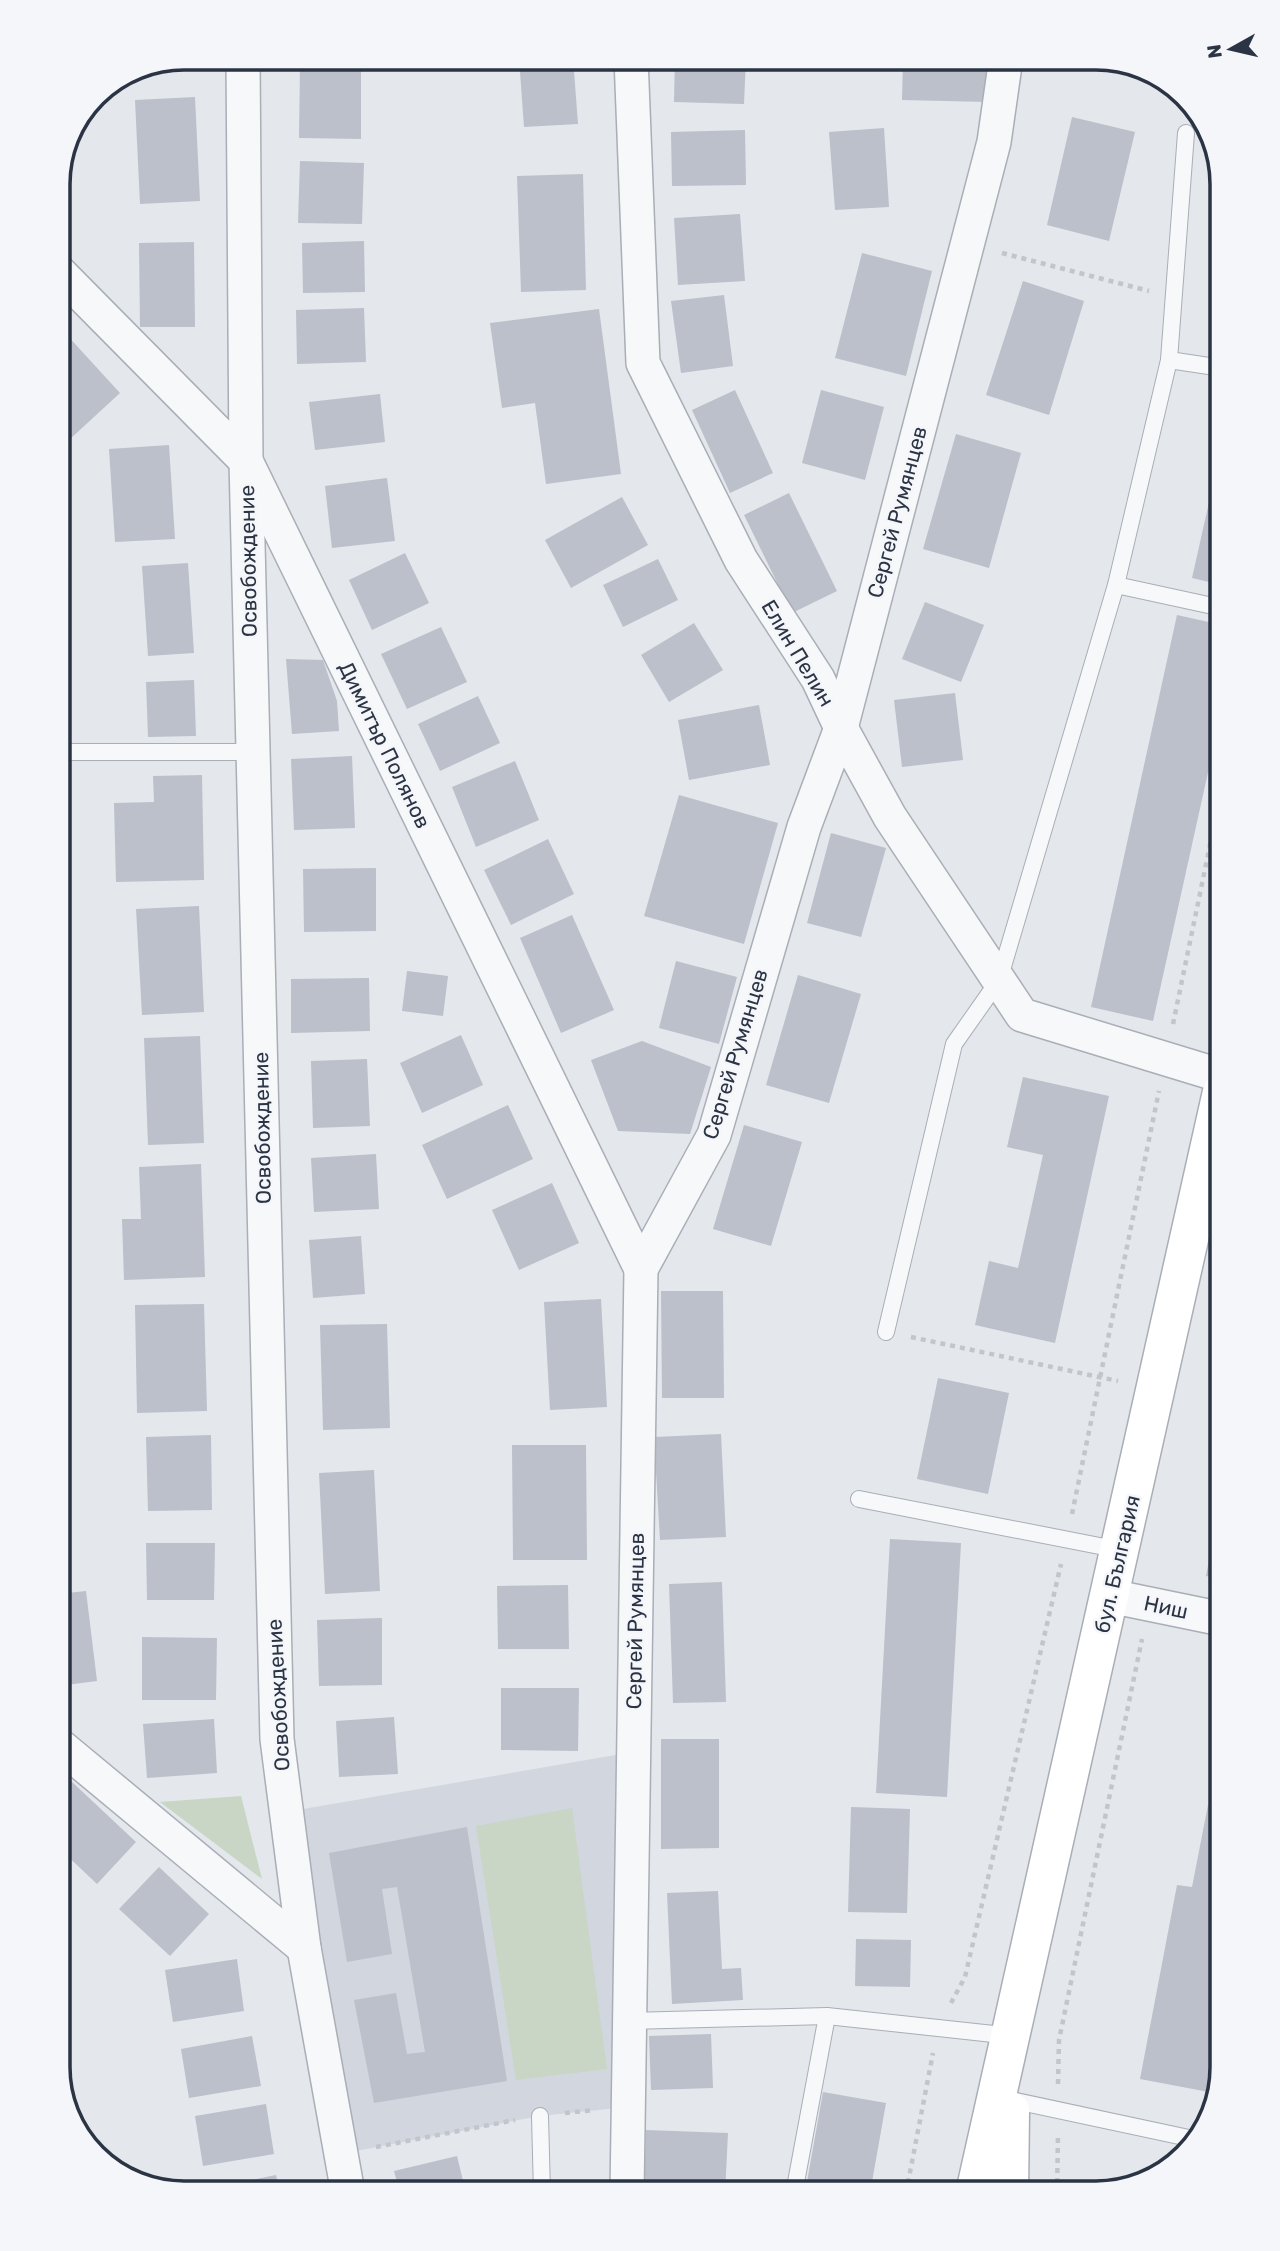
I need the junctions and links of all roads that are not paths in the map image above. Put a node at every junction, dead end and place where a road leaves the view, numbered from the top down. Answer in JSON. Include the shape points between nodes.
{"nodes":[{"id":1,"x":243,"y":70,"type":"edge"},
{"id":2,"x":631,"y":70,"type":"edge"},
{"id":3,"x":1004,"y":70,"type":"edge"},
{"id":4,"x":1186,"y":133,"type":"dead end"},
{"id":5,"x":70,"y":283,"type":"edge"},
{"id":6,"x":1169,"y":360,"type":"junction"},
{"id":7,"x":1210,"y":366,"type":"edge"},
{"id":8,"x":246,"y":461,"type":"junction"},
{"id":9,"x":1115,"y":585,"type":"junction"},
{"id":10,"x":1210,"y":605,"type":"edge"},
{"id":11,"x":841,"y":728,"type":"junction"},
{"id":12,"x":70,"y":752,"type":"edge"},
{"id":13,"x":253,"y":752,"type":"junction"},
{"id":14,"x":999,"y":980,"type":"junction"},
{"id":15,"x":1210,"y":1072,"type":"edge"},
{"id":16,"x":1210,"y":1147,"type":"edge"},
{"id":17,"x":641,"y":1269,"type":"junction"},
{"id":18,"x":886,"y":1332,"type":"road end"},
{"id":19,"x":859,"y":1499,"type":"dead end"},
{"id":20,"x":1121,"y":1550,"type":"junction"},
{"id":21,"x":1110,"y":1596,"type":"junction"},
{"id":22,"x":1210,"y":1617,"type":"edge"},
{"id":23,"x":70,"y":1754,"type":"edge"},
{"id":24,"x":304,"y":1948,"type":"junction"},
{"id":25,"x":827,"y":2016,"type":"junction"},
{"id":26,"x":628,"y":2021,"type":"junction"},
{"id":27,"x":1012,"y":2036,"type":"junction"},
{"id":28,"x":1011,"y":2100,"type":"junction"},
{"id":29,"x":540,"y":2116,"type":"road end"},
{"id":30,"x":1185,"y":2137,"type":"edge"},
{"id":31,"x":346,"y":2181,"type":"edge"},
{"id":32,"x":542,"y":2181,"type":"edge"},
{"id":33,"x":627,"y":2181,"type":"edge"},
{"id":34,"x":796,"y":2181,"type":"edge"},
{"id":35,"x":978,"y":2181,"type":"edge"},
{"id":36,"x":1009,"y":2181,"type":"edge"}],
"edges":[{"from":1,"to":8,"type":"street","name":"Освобождение"},
{"from":2,"to":11,"type":"street","name":"Елин Пелин","via":[[643,363],[741,560],[818,679]]},
{"from":3,"to":11,"type":"street","name":"Сергей Румянцев","via":[[994,142]]},
{"from":4,"to":6,"type":"lane"},
{"from":5,"to":8,"type":"street","name":"Димитър Полянов"},
{"from":6,"to":7,"type":"lane"},
{"from":6,"to":9,"type":"lane"},
{"from":8,"to":13,"type":"street","name":"Освобождение"},
{"from":8,"to":17,"type":"street","name":"Димитър Полянов"},
{"from":9,"to":10,"type":"lane"},
{"from":9,"to":14,"type":"lane"},
{"from":11,"to":14,"type":"street","name":"Елин Пелин","via":[[890,817]]},
{"from":11,"to":17,"type":"street","name":"Сергей Румянцев","via":[[804,827],[714,1135]]},
{"from":12,"to":13,"type":"lane"},
{"from":13,"to":24,"type":"street","name":"Освобождение","via":[[277,1739]]},
{"from":14,"to":15,"type":"street","name":"Елин Пелин","via":[[1022,1015]]},
{"from":14,"to":18,"type":"lane","via":[[954,1044]]},
{"from":16,"to":20,"type":"main road","name":"бул. България"},
{"from":17,"to":26,"type":"street","name":"Сергей Румянцев"},
{"from":19,"to":20,"type":"lane"},
{"from":20,"to":21,"type":"main road","name":"бул. България"},
{"from":21,"to":22,"type":"street","name":"Ниш"},
{"from":21,"to":27,"type":"main road","name":"бул. България"},
{"from":23,"to":24,"type":"street"},
{"from":24,"to":31,"type":"street","name":"Освобождение"},
{"from":25,"to":26,"type":"lane"},
{"from":25,"to":27,"type":"lane"},
{"from":25,"to":34,"type":"lane"},
{"from":26,"to":33,"type":"street","name":"Сергей Румянцев"},
{"from":27,"to":28,"type":"main road","name":"бул. България"},
{"from":27,"to":35,"type":"main road","name":"бул. България"},
{"from":28,"to":30,"type":"lane"},
{"from":28,"to":36,"type":"main road","name":"бул. България"},
{"from":29,"to":32,"type":"lane"}]}
